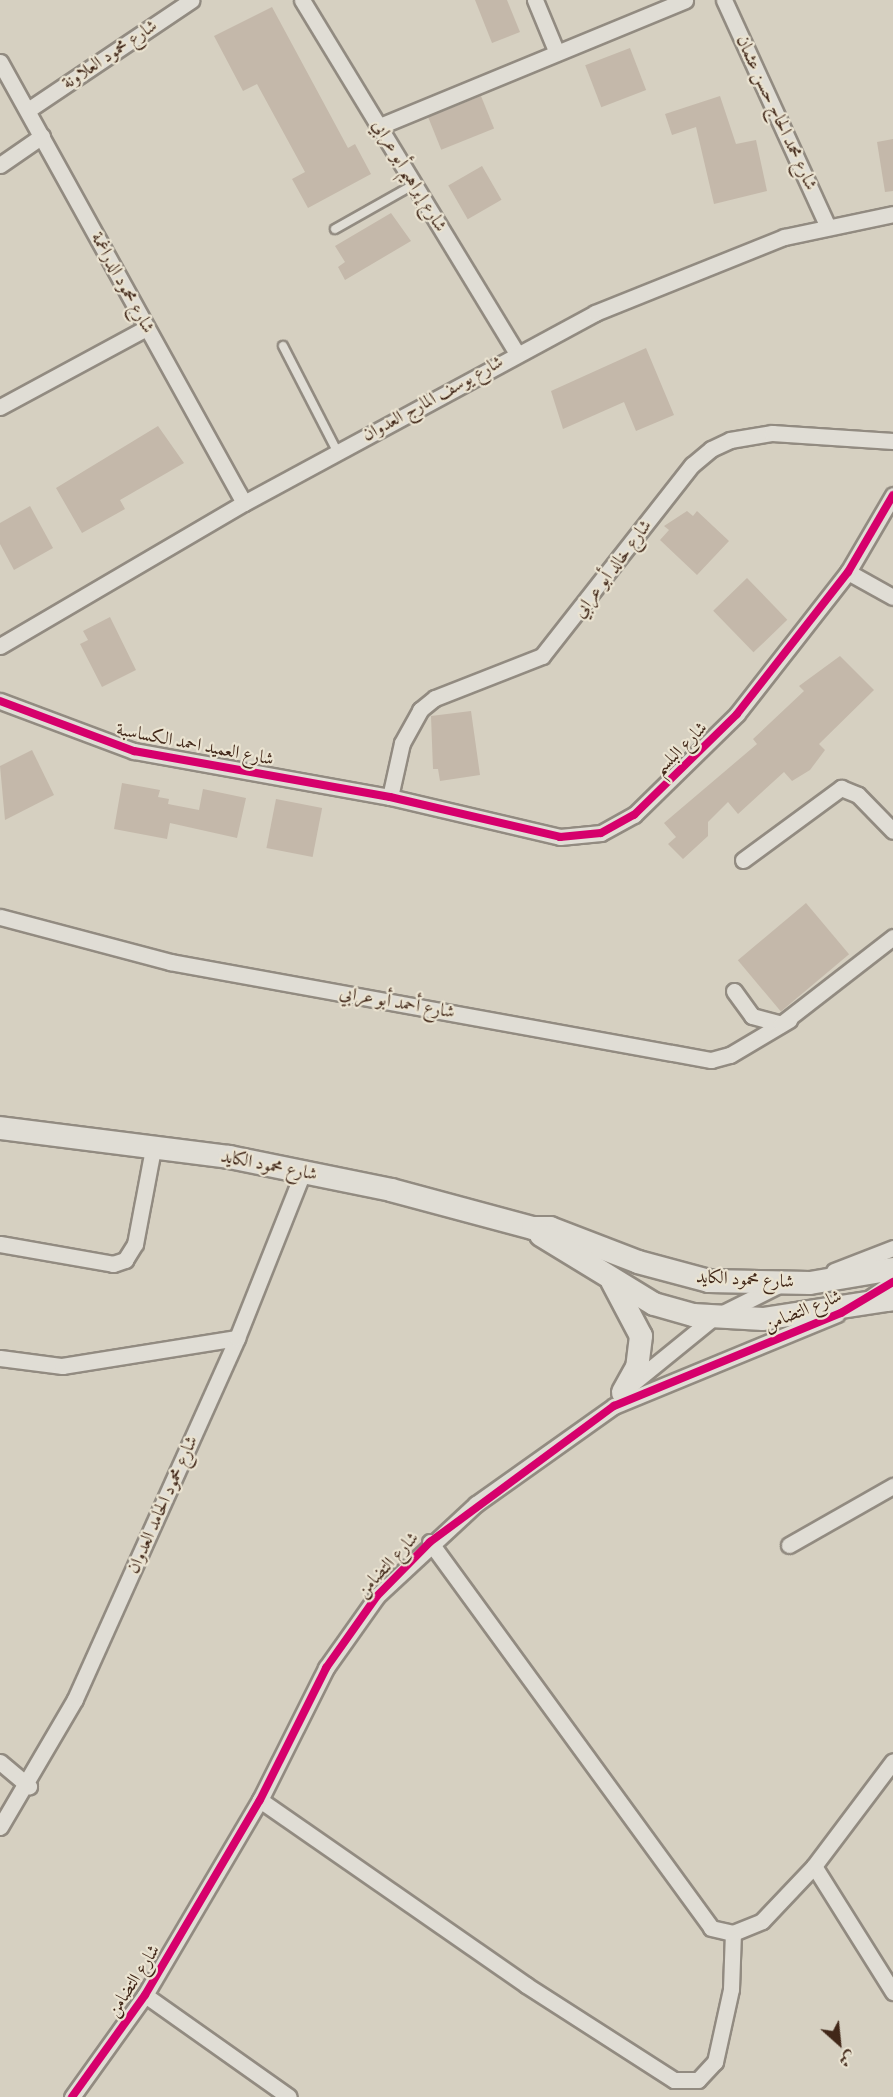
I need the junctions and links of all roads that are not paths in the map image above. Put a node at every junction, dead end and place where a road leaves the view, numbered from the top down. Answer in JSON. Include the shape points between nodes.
{"nodes":[{"id":1,"x":192,"y":0,"type":"edge"},
{"id":2,"x":302,"y":0,"type":"edge"},
{"id":3,"x":535,"y":0,"type":"edge"},
{"id":4,"x":685,"y":0,"type":"edge"},
{"id":5,"x":724,"y":0,"type":"edge"},
{"id":6,"x":557,"y":53,"type":"junction"},
{"id":7,"x":0,"y":62,"type":"edge"},
{"id":8,"x":28,"y":110,"type":"junction"},
{"id":9,"x":380,"y":126,"type":"junction"},
{"id":10,"x":42,"y":136,"type":"junction"},
{"id":11,"x":0,"y":165,"type":"edge"},
{"id":12,"x":415,"y":184,"type":"junction"},
{"id":13,"x":893,"y":214,"type":"edge"},
{"id":14,"x":827,"y":225,"type":"junction"},
{"id":15,"x":335,"y":229,"type":"dead end"},
{"id":16,"x":146,"y":328,"type":"junction"},
{"id":17,"x":283,"y":346,"type":"dead end"},
{"id":18,"x":516,"y":352,"type":"junction"},
{"id":19,"x":0,"y":407,"type":"edge"},
{"id":20,"x":893,"y":441,"type":"edge"},
{"id":21,"x":338,"y":453,"type":"junction"},
{"id":22,"x":893,"y":495,"type":"edge"},
{"id":23,"x":244,"y":503,"type":"junction"},
{"id":24,"x":848,"y":572,"type":"junction"},
{"id":25,"x":893,"y":597,"type":"edge"},
{"id":26,"x":0,"y":646,"type":"edge"},
{"id":27,"x":0,"y":700,"type":"edge"},
{"id":28,"x":390,"y":797,"type":"junction"},
{"id":29,"x":893,"y":831,"type":"edge"},
{"id":30,"x":743,"y":861,"type":"dead end"},
{"id":31,"x":0,"y":917,"type":"edge"},
{"id":32,"x":893,"y":937,"type":"edge"},
{"id":33,"x":734,"y":991,"type":"dead end"},
{"id":34,"x":789,"y":1020,"type":"junction"},
{"id":35,"x":0,"y":1128,"type":"edge"},
{"id":36,"x":153,"y":1149,"type":"junction"},
{"id":37,"x":303,"y":1172,"type":"junction"},
{"id":38,"x":533,"y":1228,"type":"junction"},
{"id":39,"x":0,"y":1244,"type":"edge"},
{"id":40,"x":893,"y":1248,"type":"edge"},
{"id":41,"x":893,"y":1269,"type":"edge"},
{"id":42,"x":609,"y":1277,"type":"junction"},
{"id":43,"x":893,"y":1282,"type":"edge"},
{"id":44,"x":779,"y":1285,"type":"junction"},
{"id":45,"x":893,"y":1299,"type":"edge"},
{"id":46,"x":866,"y":1300,"type":"junction"},
{"id":47,"x":713,"y":1318,"type":"junction"},
{"id":48,"x":237,"y":1338,"type":"junction"},
{"id":49,"x":0,"y":1358,"type":"edge"},
{"id":50,"x":618,"y":1399,"type":"junction"},
{"id":51,"x":893,"y":1486,"type":"edge"},
{"id":52,"x":430,"y":1542,"type":"junction"},
{"id":53,"x":789,"y":1545,"type":"dead end"},
{"id":54,"x":893,"y":1761,"type":"edge"},
{"id":55,"x":0,"y":1762,"type":"edge"},
{"id":56,"x":29,"y":1786,"type":"junction"},
{"id":57,"x":260,"y":1800,"type":"junction"},
{"id":58,"x":0,"y":1827,"type":"edge"},
{"id":59,"x":814,"y":1866,"type":"junction"},
{"id":60,"x":733,"y":1933,"type":"junction"},
{"id":61,"x":893,"y":1992,"type":"edge"},
{"id":62,"x":145,"y":1995,"type":"junction"},
{"id":63,"x":72,"y":2097,"type":"edge"},
{"id":64,"x":289,"y":2097,"type":"edge"}],
"edges":[{"from":1,"to":8,"type":"street","name":"شارع محمود العلاونة"},
{"from":2,"to":9,"type":"street","name":"شارع إبراهيم أبو عرابي"},
{"from":3,"to":6,"type":"street"},
{"from":4,"to":6,"type":"street"},
{"from":5,"to":14,"type":"street","name":"شارع محمد الحاج حسن عثمان"},
{"from":6,"to":9,"type":"street"},
{"from":7,"to":8,"type":"street","name":"شارع محمود الدراغمة"},
{"from":8,"to":10,"type":"street","name":"شارع محمود الدراغمة"},
{"from":9,"to":12,"type":"street","name":"شارع إبراهيم أبو عرابي"},
{"from":10,"to":11,"type":"street"},
{"from":10,"to":16,"type":"street","name":"شارع محمود الدراغمة"},
{"from":12,"to":15,"type":"lane"},
{"from":12,"to":18,"type":"street","name":"شارع إبراهيم أبو عرابي"},
{"from":13,"to":14,"type":"street","name":"شارع يوسف المارج العدوان"},
{"from":14,"to":18,"type":"street","name":"شارع يوسف المارج العدوان","via":[[676,277]]},
{"from":16,"to":19,"type":"street"},
{"from":16,"to":23,"type":"street","name":"شارع محمود الدراغمة"},
{"from":17,"to":21,"type":"lane"},
{"from":18,"to":21,"type":"street","name":"شارع يوسف المارج العدوان"},
{"from":20,"to":28,"type":"street","name":"شارع خالد أبو عرابي","via":[[772,433],[730,440],[711,449],[692,465],[542,656],[435,698],[420,710],[402,743]]},
{"from":21,"to":23,"type":"street","name":"شارع يوسف المارج العدوان"},
{"from":22,"to":24,"type":"street","name":"شارع البلسم"},
{"from":23,"to":26,"type":"street","name":"شارع يوسف المارج العدوان"},
{"from":24,"to":25,"type":"street"},
{"from":24,"to":28,"type":"street","name":"شارع البلسم","via":[[737,714],[616,825],[601,833],[560,837]]},
{"from":27,"to":28,"type":"street","name":"شارع العميد احمد الكساسبة","via":[[134,751]]},
{"from":29,"to":30,"type":"street","via":[[858,795],[841,788]]},
{"from":31,"to":34,"type":"street","name":"شارع أحمد أبو عرابي","via":[[170,962],[711,1060],[730,1055]]},
{"from":32,"to":34,"type":"street","name":"شارع أحمد أبو عرابي"},
{"from":33,"to":34,"type":"street","via":[[752,1016],[766,1023]]},
{"from":35,"to":36,"type":"street","name":"شارع محمود الكايد"},
{"from":36,"to":37,"type":"street","name":"شارع محمود الكايد"},
{"from":36,"to":39,"type":"street","via":[[135,1244],[125,1260],[113,1264]]},
{"from":37,"to":38,"type":"street","name":"شارع محمود الكايد"},
{"from":37,"to":48,"type":"street","name":"شارع محمود الحامد العدوان"},
{"from":38,"to":42,"type":"street","name":"شارع محمود الكايد"},
{"from":38,"to":44,"type":"street","name":"شارع محمود الكايد","via":[[550,1228],[684,1276]]},
{"from":40,"to":44,"type":"street","name":"شارع التضامن"},
{"from":41,"to":44,"type":"street","name":"شارع محمود الكايد"},
{"from":42,"to":47,"type":"street","name":"شارع محمود الكايد","via":[[654,1304]]},
{"from":42,"to":50,"type":"street","via":[[641,1336],[637,1367]]},
{"from":43,"to":46,"type":"street","name":"شارع التضامن"},
{"from":44,"to":47,"type":"street","name":"شارع التضامن"},
{"from":45,"to":46,"type":"street","name":"شارع محمود الكايد"},
{"from":46,"to":47,"type":"street","name":"شارع محمود الكايد","via":[[780,1318]]},
{"from":46,"to":50,"type":"street","name":"شارع التضامن"},
{"from":47,"to":50,"type":"street","name":"شارع التضامن"},
{"from":48,"to":49,"type":"street","via":[[62,1366]]},
{"from":48,"to":56,"type":"street","name":"شارع محمود الحامد العدوان","via":[[75,1699]]},
{"from":50,"to":52,"type":"street","name":"شارع التضامن"},
{"from":51,"to":53,"type":"street"},
{"from":52,"to":57,"type":"street","name":"شارع التضامن","via":[[352,1628],[326,1668]]},
{"from":52,"to":60,"type":"street","via":[[701,1919],[721,1933]]},
{"from":54,"to":59,"type":"street"},
{"from":55,"to":56,"type":"street"},
{"from":56,"to":58,"type":"street","name":"شارع محمود الحامد العدوان"},
{"from":57,"to":60,"type":"street","via":[[526,1985],[674,2080],[698,2080],[715,2062],[731,1989]]},
{"from":57,"to":62,"type":"street","name":"شارع التضامن"},
{"from":59,"to":60,"type":"street","via":[[762,1922]]},
{"from":59,"to":61,"type":"street"},
{"from":62,"to":63,"type":"street","name":"شارع التضامن"},
{"from":62,"to":64,"type":"street"}]}
